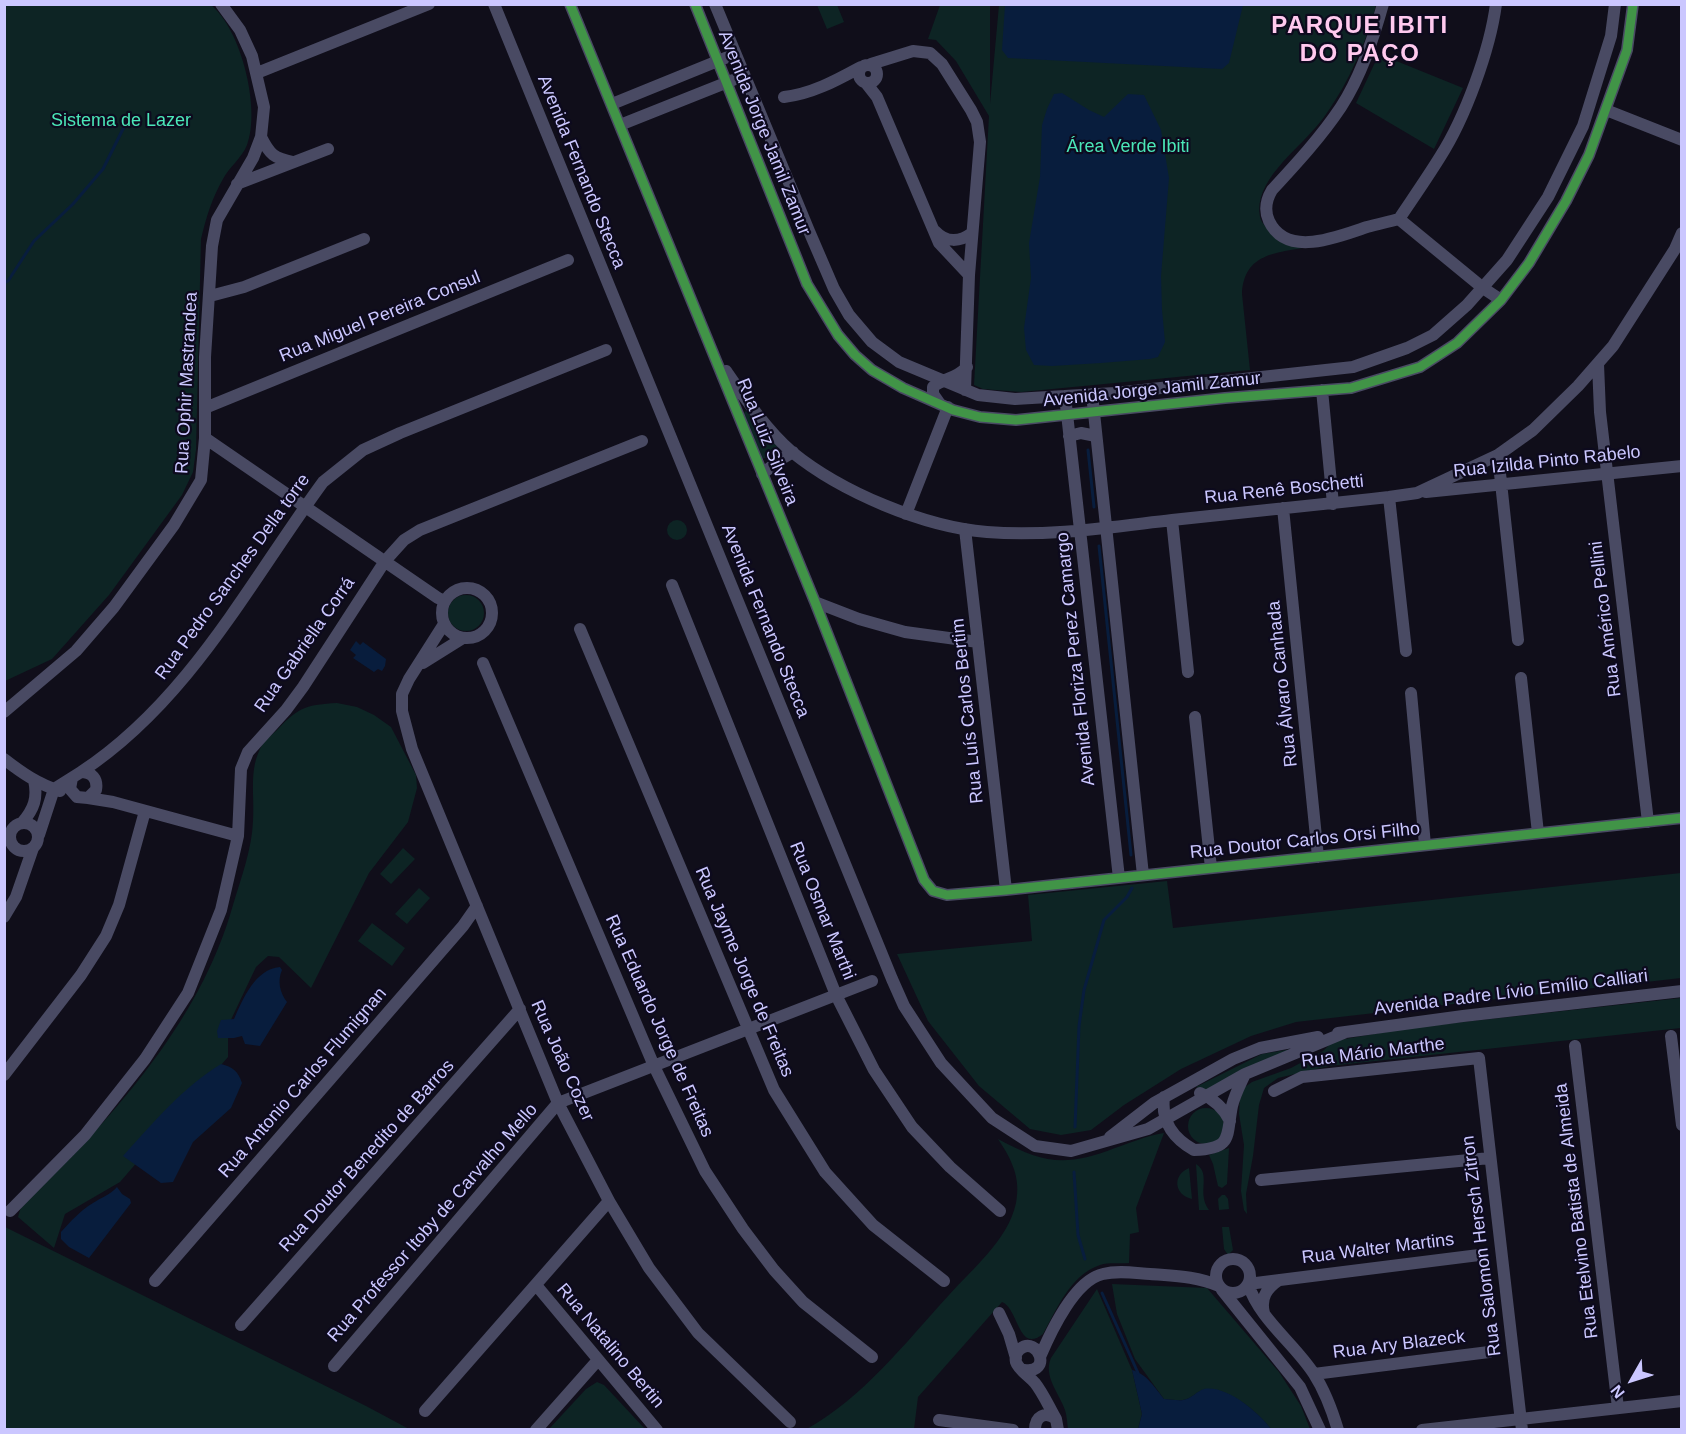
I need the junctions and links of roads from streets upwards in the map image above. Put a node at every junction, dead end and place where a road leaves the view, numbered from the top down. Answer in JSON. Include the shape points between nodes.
{"nodes":[{"id":1,"x":221,"y":4,"type":"edge"},
{"id":2,"x":429,"y":4,"type":"edge"},
{"id":3,"x":494,"y":4,"type":"edge"},
{"id":4,"x":570,"y":4,"type":"edge"},
{"id":5,"x":695,"y":4,"type":"edge"},
{"id":6,"x":703,"y":4,"type":"edge"},
{"id":7,"x":715,"y":4,"type":"edge"},
{"id":8,"x":1383,"y":4,"type":"edge"},
{"id":9,"x":1496,"y":4,"type":"edge"},
{"id":10,"x":1615,"y":4,"type":"edge"},
{"id":11,"x":1633,"y":4,"type":"edge"},
{"id":12,"x":725,"y":29,"type":"junction"},
{"id":13,"x":735,"y":54,"type":"junction"},
{"id":14,"x":891,"y":60,"type":"junction"},
{"id":15,"x":717,"y":61,"type":"junction"},
{"id":16,"x":866,"y":66,"type":"junction"},
{"id":17,"x":257,"y":74,"type":"junction"},
{"id":18,"x":744,"y":76,"type":"junction"},
{"id":19,"x":870,"y":80,"type":"junction"},
{"id":20,"x":836,"y":81,"type":"junction"},
{"id":21,"x":727,"y":83,"type":"junction"},
{"id":22,"x":784,"y":98,"type":"dead end"},
{"id":23,"x":612,"y":104,"type":"junction"},
{"id":24,"x":736,"y":104,"type":"junction"},
{"id":25,"x":1606,"y":110,"type":"junction"},
{"id":26,"x":620,"y":125,"type":"junction"},
{"id":27,"x":261,"y":138,"type":"junction"},
{"id":28,"x":1682,"y":140,"type":"edge"},
{"id":29,"x":328,"y":149,"type":"dead end"},
{"id":30,"x":295,"y":162,"type":"junction"},
{"id":31,"x":784,"y":171,"type":"junction"},
{"id":32,"x":237,"y":184,"type":"junction"},
{"id":33,"x":1399,"y":219,"type":"junction"},
{"id":34,"x":930,"y":226,"type":"junction"},
{"id":35,"x":972,"y":233,"type":"junction"},
{"id":36,"x":1682,"y":233,"type":"edge"},
{"id":37,"x":364,"y":239,"type":"dead end"},
{"id":38,"x":1513,"y":251,"type":"junction"},
{"id":39,"x":1676,"y":256,"type":"edge"},
{"id":40,"x":568,"y":260,"type":"dead end"},
{"id":41,"x":1529,"y":263,"type":"junction"},
{"id":42,"x":1501,"y":267,"type":"junction"},
{"id":43,"x":969,"y":275,"type":"junction"},
{"id":44,"x":1517,"y":279,"type":"junction"},
{"id":45,"x":1483,"y":288,"type":"junction"},
{"id":46,"x":210,"y":296,"type":"junction"},
{"id":47,"x":1501,"y":300,"type":"junction"},
{"id":48,"x":606,"y":350,"type":"dead end"},
{"id":49,"x":714,"y":353,"type":"junction"},
{"id":50,"x":1598,"y":364,"type":"junction"},
{"id":51,"x":967,"y":367,"type":"junction"},
{"id":52,"x":945,"y":382,"type":"junction"},
{"id":53,"x":1188,"y":385,"type":"junction"},
{"id":54,"x":965,"y":390,"type":"junction"},
{"id":55,"x":1322,"y":390,"type":"junction"},
{"id":56,"x":1573,"y":391,"type":"junction"},
{"id":57,"x":1092,"y":394,"type":"junction"},
{"id":58,"x":1065,"y":396,"type":"junction"},
{"id":59,"x":1041,"y":397,"type":"junction"},
{"id":60,"x":748,"y":403,"type":"junction"},
{"id":61,"x":944,"y":406,"type":"junction"},
{"id":62,"x":205,"y":408,"type":"junction"},
{"id":63,"x":1118,"y":410,"type":"junction"},
{"id":64,"x":1093,"y":412,"type":"junction"},
{"id":65,"x":1600,"y":412,"type":"junction"},
{"id":66,"x":1067,"y":415,"type":"junction"},
{"id":67,"x":739,"y":417,"type":"junction"},
{"id":68,"x":1044,"y":417,"type":"junction"},
{"id":69,"x":1069,"y":436,"type":"junction"},
{"id":70,"x":1096,"y":436,"type":"junction"},
{"id":71,"x":205,"y":438,"type":"junction"},
{"id":72,"x":642,"y":441,"type":"dead end"},
{"id":73,"x":793,"y":452,"type":"junction"},
{"id":74,"x":1498,"y":455,"type":"junction"},
{"id":75,"x":1682,"y":466,"type":"edge"},
{"id":76,"x":762,"y":474,"type":"junction"},
{"id":77,"x":1607,"y":474,"type":"junction"},
{"id":78,"x":1501,"y":484,"type":"junction"},
{"id":79,"x":1417,"y":493,"type":"junction"},
{"id":80,"x":1389,"y":497,"type":"junction"},
{"id":81,"x":1333,"y":504,"type":"junction"},
{"id":82,"x":305,"y":507,"type":"junction"},
{"id":83,"x":1283,"y":508,"type":"junction"},
{"id":84,"x":906,"y":514,"type":"junction"},
{"id":85,"x":1173,"y":520,"type":"junction"},
{"id":86,"x":1106,"y":527,"type":"junction"},
{"id":87,"x":965,"y":529,"type":"junction"},
{"id":88,"x":1080,"y":530,"type":"junction"},
{"id":89,"x":385,"y":561,"type":"junction"},
{"id":90,"x":672,"y":585,"type":"dead end"},
{"id":91,"x":445,"y":601,"type":"junction"},
{"id":92,"x":815,"y":602,"type":"junction"},
{"id":93,"x":444,"y":624,"type":"junction"},
{"id":94,"x":580,"y":629,"type":"dead end"},
{"id":95,"x":463,"y":638,"type":"junction"},
{"id":96,"x":1518,"y":640,"type":"dead end"},
{"id":97,"x":978,"y":642,"type":"junction"},
{"id":98,"x":1406,"y":651,"type":"dead end"},
{"id":99,"x":483,"y":663,"type":"dead end"},
{"id":100,"x":419,"y":666,"type":"junction"},
{"id":101,"x":1188,"y":672,"type":"dead end"},
{"id":102,"x":1521,"y":678,"type":"dead end"},
{"id":103,"x":1411,"y":693,"type":"dead end"},
{"id":104,"x":4,"y":712,"type":"edge"},
{"id":105,"x":1195,"y":717,"type":"dead end"},
{"id":106,"x":4,"y":759,"type":"edge"},
{"id":107,"x":100,"y":760,"type":"junction"},
{"id":108,"x":76,"y":775,"type":"junction"},
{"id":109,"x":34,"y":780,"type":"junction"},
{"id":110,"x":96,"y":782,"type":"junction"},
{"id":111,"x":54,"y":789,"type":"junction"},
{"id":112,"x":83,"y":798,"type":"junction"},
{"id":113,"x":112,"y":802,"type":"junction"},
{"id":114,"x":145,"y":811,"type":"junction"},
{"id":115,"x":1682,"y":818,"type":"edge"},
{"id":116,"x":1648,"y":822,"type":"junction"},
{"id":117,"x":21,"y":823,"type":"junction"},
{"id":118,"x":1538,"y":833,"type":"junction"},
{"id":119,"x":39,"y":835,"type":"junction"},
{"id":120,"x":238,"y":836,"type":"junction"},
{"id":121,"x":7,"y":841,"type":"edge"},
{"id":122,"x":1425,"y":845,"type":"junction"},
{"id":123,"x":33,"y":848,"type":"junction"},
{"id":124,"x":1318,"y":857,"type":"junction"},
{"id":125,"x":1211,"y":868,"type":"junction"},
{"id":126,"x":1143,"y":875,"type":"junction"},
{"id":127,"x":1119,"y":878,"type":"junction"},
{"id":128,"x":1006,"y":890,"type":"junction"},
{"id":129,"x":933,"y":891,"type":"joint"},
{"id":130,"x":477,"y":906,"type":"junction"},
{"id":131,"x":4,"y":917,"type":"edge"},
{"id":132,"x":872,"y":981,"type":"dead end"},
{"id":133,"x":1682,"y":991,"type":"edge"},
{"id":134,"x":836,"y":995,"type":"junction"},
{"id":135,"x":520,"y":1009,"type":"junction"},
{"id":136,"x":748,"y":1030,"type":"junction"},
{"id":137,"x":1346,"y":1032,"type":"junction"},
{"id":138,"x":1671,"y":1035,"type":"dead end"},
{"id":139,"x":1575,"y":1047,"type":"dead end"},
{"id":140,"x":1479,"y":1058,"type":"joint"},
{"id":141,"x":654,"y":1066,"type":"junction"},
{"id":142,"x":1245,"y":1074,"type":"junction"},
{"id":143,"x":4,"y":1075,"type":"edge"},
{"id":144,"x":1182,"y":1087,"type":"junction"},
{"id":145,"x":1274,"y":1091,"type":"dead end"},
{"id":146,"x":1206,"y":1095,"type":"junction"},
{"id":147,"x":1164,"y":1097,"type":"junction"},
{"id":148,"x":558,"y":1103,"type":"junction"},
{"id":149,"x":1164,"y":1119,"type":"junction"},
{"id":150,"x":1230,"y":1121,"type":"junction"},
{"id":151,"x":1682,"y":1125,"type":"edge"},
{"id":152,"x":1148,"y":1129,"type":"junction"},
{"id":153,"x":1172,"y":1132,"type":"junction"},
{"id":154,"x":1104,"y":1142,"type":"junction"},
{"id":155,"x":1490,"y":1158,"type":"junction"},
{"id":156,"x":1261,"y":1180,"type":"dead end"},
{"id":157,"x":609,"y":1201,"type":"junction"},
{"id":158,"x":10,"y":1211,"type":"dead end"},
{"id":159,"x":1000,"y":1211,"type":"dead end"},
{"id":160,"x":1479,"y":1255,"type":"dead end"},
{"id":161,"x":1221,"y":1264,"type":"junction"},
{"id":162,"x":1189,"y":1276,"type":"junction"},
{"id":163,"x":1248,"y":1278,"type":"junction"},
{"id":164,"x":1282,"y":1278,"type":"junction"},
{"id":165,"x":155,"y":1281,"type":"dead end"},
{"id":166,"x":944,"y":1281,"type":"dead end"},
{"id":167,"x":536,"y":1285,"type":"junction"},
{"id":168,"x":1221,"y":1288,"type":"junction"},
{"id":169,"x":999,"y":1313,"type":"dead end"},
{"id":170,"x":1264,"y":1314,"type":"junction"},
{"id":171,"x":241,"y":1325,"type":"dead end"},
{"id":172,"x":1009,"y":1334,"type":"junction"},
{"id":173,"x":1489,"y":1352,"type":"dead end"},
{"id":174,"x":872,"y":1357,"type":"dead end"},
{"id":175,"x":1032,"y":1358,"type":"junction"},
{"id":176,"x":598,"y":1360,"type":"junction"},
{"id":177,"x":334,"y":1366,"type":"dead end"},
{"id":178,"x":1314,"y":1374,"type":"junction"},
{"id":179,"x":1040,"y":1390,"type":"junction"},
{"id":180,"x":1682,"y":1401,"type":"edge"},
{"id":181,"x":1618,"y":1408,"type":"junction"},
{"id":182,"x":425,"y":1412,"type":"dead end"},
{"id":183,"x":939,"y":1420,"type":"dead end"},
{"id":184,"x":790,"y":1422,"type":"dead end"},
{"id":185,"x":1036,"y":1423,"type":"edge"},
{"id":186,"x":1057,"y":1424,"type":"edge"},
{"id":187,"x":1521,"y":1424,"type":"edge"},
{"id":188,"x":536,"y":1430,"type":"edge"},
{"id":189,"x":657,"y":1430,"type":"edge"},
{"id":190,"x":1013,"y":1430,"type":"edge"},
{"id":191,"x":1320,"y":1430,"type":"edge"},
{"id":192,"x":1338,"y":1430,"type":"edge"},
{"id":193,"x":1422,"y":1430,"type":"edge"}],
"edges":[{"from":1,"to":17,"type":"street","name":"Rua Ophir Mastrandea","via":[[240,30]]},
{"from":2,"to":17,"type":"street"},
{"from":3,"to":154,"type":"street","name":"Avenida Fernando Stecca","via":[[904,1006],[941,1063],[992,1118],[1035,1146],[1071,1151]]},
{"from":4,"to":23,"type":"street","name":"Rua Luiz Silveira"},
{"from":5,"to":15,"type":"street","name":"Avenida Jorge Jamil Zamur"},
{"from":6,"to":12,"type":"street","name":"Avenida Jorge Jamil Zamur","via":[[716,35]]},
{"from":7,"to":12,"type":"street","name":"Avenida Jorge Jamil Zamur"},
{"from":8,"to":33,"type":"street","via":[[1373,41],[1341,107],[1272,190],[1266,214],[1278,233],[1304,242],[1323,241]]},
{"from":9,"to":33,"type":"street","via":[[1471,95],[1442,155]]},
{"from":10,"to":38,"type":"street","name":"Avenida Jorge Jamil Zamur","via":[[1611,36],[1583,126],[1548,197]]},
{"from":11,"to":25,"type":"street","name":"Avenida Jorge Jamil Zamur","via":[[1627,50]]},
{"from":12,"to":13,"type":"street","name":"Avenida Jorge Jamil Zamur"},
{"from":13,"to":15,"type":"street"},
{"from":13,"to":18,"type":"street","name":"Avenida Jorge Jamil Zamur"},
{"from":14,"to":16,"type":"street"},
{"from":14,"to":19,"type":"street"},
{"from":14,"to":35,"type":"street","via":[[913,51],[930,53],[942,64],[977,122],[980,142]]},
{"from":15,"to":21,"type":"street","name":"Avenida Jorge Jamil Zamur"},
{"from":15,"to":23,"type":"street"},
{"from":16,"to":19,"type":"street","via":[[859,76]]},
{"from":16,"to":20,"type":"street"},
{"from":17,"to":27,"type":"street","name":"Rua Ophir Mastrandea","via":[[264,107]]},
{"from":18,"to":21,"type":"street"},
{"from":18,"to":31,"type":"street","name":"Avenida Jorge Jamil Zamur"},
{"from":19,"to":20,"type":"street"},
{"from":19,"to":34,"type":"street"},
{"from":20,"to":22,"type":"street"},
{"from":21,"to":24,"type":"street","name":"Avenida Jorge Jamil Zamur"},
{"from":21,"to":26,"type":"street"},
{"from":23,"to":26,"type":"street","name":"Rua Luiz Silveira"},
{"from":24,"to":31,"type":"street","name":"Avenida Jorge Jamil Zamur","via":[[746,99],[750,102],[776,162]]},
{"from":24,"to":61,"type":"street","name":"Avenida Jorge Jamil Zamur","via":[[807,284],[838,335],[872,370]]},
{"from":25,"to":28,"type":"street"},
{"from":25,"to":41,"type":"street","name":"Avenida Jorge Jamil Zamur","via":[[1566,201]]},
{"from":26,"to":49,"type":"street","name":"Rua Luiz Silveira"},
{"from":27,"to":30,"type":"street","via":[[277,159]]},
{"from":27,"to":32,"type":"street","name":"Rua Ophir Mastrandea"},
{"from":29,"to":30,"type":"street"},
{"from":30,"to":32,"type":"street"},
{"from":31,"to":52,"type":"street","name":"Avenida Jorge Jamil Zamur","via":[[849,315],[872,342],[899,362]]},
{"from":32,"to":46,"type":"street","name":"Rua Ophir Mastrandea","via":[[218,220],[212,246]]},
{"from":33,"to":45,"type":"street"},
{"from":34,"to":35,"type":"street","via":[[953,241]]},
{"from":34,"to":43,"type":"street","via":[[939,243]]},
{"from":35,"to":43,"type":"street"},
{"from":36,"to":39,"type":"street","name":"Rua Renê Boschetti"},
{"from":37,"to":46,"type":"street","via":[[244,287]]},
{"from":38,"to":41,"type":"street"},
{"from":38,"to":42,"type":"street","name":"Avenida Jorge Jamil Zamur"},
{"from":39,"to":50,"type":"street","name":"Rua Renê Boschetti"},
{"from":40,"to":62,"type":"street","name":"Rua Miguel Pereira Consul"},
{"from":41,"to":44,"type":"street","name":"Avenida Jorge Jamil Zamur"},
{"from":42,"to":44,"type":"street"},
{"from":42,"to":45,"type":"street","name":"Avenida Jorge Jamil Zamur"},
{"from":43,"to":51,"type":"street"},
{"from":44,"to":47,"type":"street","name":"Avenida Jorge Jamil Zamur"},
{"from":45,"to":47,"type":"street"},
{"from":45,"to":53,"type":"street","name":"Avenida Jorge Jamil Zamur","via":[[1433,335],[1353,367]]},
{"from":46,"to":62,"type":"street","name":"Rua Ophir Mastrandea"},
{"from":47,"to":55,"type":"street","name":"Avenida Jorge Jamil Zamur","via":[[1457,343],[1420,367],[1351,388]]},
{"from":48,"to":82,"type":"street","name":"Rua Pedro Sanches Della torre","via":[[363,450],[323,482]]},
{"from":49,"to":60,"type":"street","name":"Rua Renê Boschetti"},
{"from":49,"to":67,"type":"street","name":"Rua Luiz Silveira"},
{"from":50,"to":56,"type":"street","name":"Rua Renê Boschetti"},
{"from":50,"to":65,"type":"street","name":"Rua Américo Pellini"},
{"from":51,"to":52,"type":"street"},
{"from":51,"to":54,"type":"street"},
{"from":52,"to":54,"type":"street","name":"Avenida Jorge Jamil Zamur"},
{"from":52,"to":61,"type":"street","via":[[933,387],[933,394]]},
{"from":53,"to":57,"type":"street","name":"Avenida Jorge Jamil Zamur"},
{"from":53,"to":63,"type":"street","name":"Avenida Jorge Jamil Zamur","via":[[1183,390],[1122,400],[1116,405]]},
{"from":54,"to":59,"type":"street","name":"Avenida Jorge Jamil Zamur","via":[[1015,399]]},
{"from":55,"to":63,"type":"street","name":"Avenida Jorge Jamil Zamur"},
{"from":55,"to":81,"type":"street"},
{"from":56,"to":65,"type":"street","via":[[1590,392]]},
{"from":56,"to":74,"type":"street","name":"Rua Renê Boschetti","via":[[1533,430]]},
{"from":57,"to":58,"type":"street","name":"Avenida Jorge Jamil Zamur"},
{"from":57,"to":64,"type":"street"},
{"from":58,"to":59,"type":"street","name":"Avenida Jorge Jamil Zamur"},
{"from":58,"to":66,"type":"street","name":"Avenida Floriza Perez Camargo"},
{"from":59,"to":68,"type":"street","name":"Avenida Jorge Jamil Zamur","via":[[1046,406]]},
{"from":60,"to":67,"type":"street","via":[[742,405]]},
{"from":60,"to":73,"type":"street","name":"Rua Renê Boschetti"},
{"from":61,"to":68,"type":"street","name":"Avenida Jorge Jamil Zamur","via":[[980,417]]},
{"from":61,"to":84,"type":"street"},
{"from":62,"to":71,"type":"street","name":"Rua Ophir Mastrandea"},
{"from":63,"to":64,"type":"street","name":"Avenida Jorge Jamil Zamur"},
{"from":64,"to":66,"type":"street","name":"Avenida Jorge Jamil Zamur"},
{"from":64,"to":70,"type":"street"},
{"from":65,"to":77,"type":"street","name":"Rua Américo Pellini"},
{"from":66,"to":68,"type":"street","name":"Avenida Jorge Jamil Zamur"},
{"from":66,"to":69,"type":"street","name":"Avenida Floriza Perez Camargo"},
{"from":67,"to":76,"type":"street","name":"Rua Luiz Silveira"},
{"from":69,"to":70,"type":"street"},
{"from":69,"to":88,"type":"street","name":"Avenida Floriza Perez Camargo"},
{"from":70,"to":86,"type":"street"},
{"from":71,"to":82,"type":"street"},
{"from":71,"to":104,"type":"street","name":"Rua Ophir Mastrandea","via":[[201,480],[149,561],[76,651]]},
{"from":72,"to":89,"type":"street","name":"Rua Gabriella Corrá","via":[[420,530],[404,540]]},
{"from":73,"to":76,"type":"street"},
{"from":73,"to":84,"type":"street","name":"Rua Renê Boschetti","via":[[838,483]]},
{"from":74,"to":78,"type":"street"},
{"from":74,"to":79,"type":"street","name":"Rua Renê Boschetti"},
{"from":75,"to":77,"type":"street","name":"Rua Izilda Pinto Rabelo"},
{"from":76,"to":92,"type":"street","name":"Rua Luiz Silveira"},
{"from":77,"to":78,"type":"street","name":"Rua Izilda Pinto Rabelo"},
{"from":77,"to":116,"type":"street","name":"Rua Américo Pellini"},
{"from":78,"to":79,"type":"street","name":"Rua Izilda Pinto Rabelo"},
{"from":78,"to":96,"type":"street"},
{"from":79,"to":80,"type":"street","name":"Rua Renê Boschetti"},
{"from":80,"to":81,"type":"street","name":"Rua Renê Boschetti"},
{"from":80,"to":98,"type":"street"},
{"from":81,"to":83,"type":"street","name":"Rua Renê Boschetti"},
{"from":82,"to":89,"type":"street"},
{"from":82,"to":107,"type":"street","name":"Rua Pedro Sanches Della torre","via":[[198,661],[170,695]]},
{"from":83,"to":85,"type":"street","name":"Rua Renê Boschetti"},
{"from":83,"to":124,"type":"street","name":"Rua Álvaro Canhada"},
{"from":84,"to":87,"type":"street","name":"Rua Renê Boschetti"},
{"from":85,"to":86,"type":"street","name":"Rua Renê Boschetti"},
{"from":85,"to":101,"type":"street"},
{"from":86,"to":88,"type":"street","name":"Rua Renê Boschetti"},
{"from":86,"to":126,"type":"street"},
{"from":87,"to":88,"type":"street","name":"Rua Renê Boschetti"},
{"from":87,"to":97,"type":"street","name":"Rua Luís Carlos Bertim"},
{"from":88,"to":127,"type":"street","name":"Avenida Floriza Perez Camargo"},
{"from":89,"to":91,"type":"street"},
{"from":89,"to":120,"type":"street","name":"Rua Gabriella Corrá","via":[[303,687],[248,752],[241,769]]},
{"from":90,"to":134,"type":"street","name":"Rua Osmar Marthi"},
{"from":91,"to":93,"type":"street"},
{"from":91,"to":95,"type":"street","via":[[453,592],[465,588],[481,591],[490,601],[493,611],[489,626],[478,636]]},
{"from":92,"to":97,"type":"street","via":[[905,632]]},
{"from":92,"to":129,"type":"street","name":"Rua Luiz Silveira","via":[[924,880]]},
{"from":93,"to":95,"type":"street"},
{"from":93,"to":100,"type":"street","name":"Rua João Cozer"},
{"from":94,"to":136,"type":"street","name":"Rua Jayme Jorge de Freitas"},
{"from":95,"to":100,"type":"street","name":"Rua João Cozer"},
{"from":97,"to":128,"type":"street","name":"Rua Luís Carlos Bertim"},
{"from":99,"to":141,"type":"street","name":"Rua Eduardo Jorge de Freitas"},
{"from":100,"to":130,"type":"street","name":"Rua João Cozer","via":[[402,693],[405,724]]},
{"from":102,"to":118,"type":"street"},
{"from":103,"to":122,"type":"street"},
{"from":105,"to":125,"type":"street"},
{"from":106,"to":109,"type":"street"},
{"from":107,"to":108,"type":"street","name":"Rua Pedro Sanches Della torre"},
{"from":107,"to":110,"type":"street"},
{"from":108,"to":110,"type":"street","via":[[87,772]]},
{"from":108,"to":111,"type":"street","name":"Rua Pedro Sanches Della torre"},
{"from":108,"to":112,"type":"street","via":[[70,789]]},
{"from":109,"to":111,"type":"street"},
{"from":109,"to":117,"type":"street","via":[[34,806]]},
{"from":110,"to":112,"type":"street","via":[[93,795]]},
{"from":110,"to":113,"type":"street"},
{"from":111,"to":112,"type":"street"},
{"from":111,"to":119,"type":"street"},
{"from":112,"to":113,"type":"street"},
{"from":113,"to":114,"type":"street"},
{"from":114,"to":120,"type":"street"},
{"from":114,"to":143,"type":"street","via":[[119,905],[106,936]]},
{"from":115,"to":116,"type":"street","name":"Rua Doutor Carlos Orsi Filho"},
{"from":116,"to":118,"type":"street","name":"Rua Doutor Carlos Orsi Filho"},
{"from":117,"to":119,"type":"street","via":[[30,824]]},
{"from":117,"to":121,"type":"street","via":[[14,827]]},
{"from":118,"to":122,"type":"street","name":"Rua Doutor Carlos Orsi Filho"},
{"from":119,"to":123,"type":"street"},
{"from":120,"to":158,"type":"street","name":"Rua Gabriella Corrá","via":[[222,910],[188,993],[145,1059],[85,1135]]},
{"from":121,"to":123,"type":"street","via":[[19,850]]},
{"from":122,"to":124,"type":"street","name":"Rua Doutor Carlos Orsi Filho"},
{"from":123,"to":131,"type":"street","via":[[16,897]]},
{"from":124,"to":125,"type":"street","name":"Rua Doutor Carlos Orsi Filho"},
{"from":125,"to":126,"type":"street","name":"Rua Doutor Carlos Orsi Filho"},
{"from":126,"to":127,"type":"street","name":"Rua Doutor Carlos Orsi Filho"},
{"from":127,"to":128,"type":"street","name":"Rua Doutor Carlos Orsi Filho"},
{"from":128,"to":129,"type":"street","name":"Rua Doutor Carlos Orsi Filho","via":[[947,895]]},
{"from":130,"to":135,"type":"street","name":"Rua João Cozer"},
{"from":130,"to":165,"type":"street","name":"Rua Antonio Carlos Flumignan"},
{"from":132,"to":134,"type":"street"},
{"from":133,"to":137,"type":"street","name":"Avenida Padre Lívio Emílio Calliari"},
{"from":134,"to":136,"type":"street"},
{"from":134,"to":159,"type":"street","name":"Rua Osmar Marthi","via":[[874,1070],[912,1127]]},
{"from":135,"to":148,"type":"street","name":"Rua João Cozer"},
{"from":135,"to":171,"type":"street","name":"Rua Doutor Benedito de Barros"},
{"from":136,"to":141,"type":"street"},
{"from":136,"to":166,"type":"street","name":"Rua Jayme Jorge de Freitas","via":[[774,1090],[825,1172],[873,1225]]},
{"from":137,"to":142,"type":"street","name":"Avenida Padre Lívio Emílio Calliari"},
{"from":137,"to":144,"type":"street","name":"Avenida Padre Lívio Emílio Calliari","via":[[1260,1048]]},
{"from":138,"to":151,"type":"street"},
{"from":139,"to":181,"type":"street","name":"Rua Etelvino Batista de Almeida"},
{"from":140,"to":145,"type":"street","name":"Rua Mário Marthe","via":[[1302,1077]]},
{"from":140,"to":155,"type":"street","name":"Rua Salomon Hersch Zitron"},
{"from":141,"to":148,"type":"street"},
{"from":141,"to":174,"type":"street","name":"Rua Eduardo Jorge de Freitas","via":[[705,1171],[774,1270],[803,1302]]},
{"from":142,"to":146,"type":"street","name":"Avenida Padre Lívio Emílio Calliari"},
{"from":142,"to":150,"type":"street","via":[[1236,1091]]},
{"from":144,"to":146,"type":"street"},
{"from":144,"to":147,"type":"street","name":"Avenida Padre Lívio Emílio Calliari"},
{"from":146,"to":149,"type":"street","name":"Avenida Padre Lívio Emílio Calliari"},
{"from":146,"to":150,"type":"street","via":[[1221,1106]]},
{"from":147,"to":149,"type":"street"},
{"from":147,"to":154,"type":"street","name":"Avenida Padre Lívio Emílio Calliari"},
{"from":148,"to":157,"type":"street","name":"Rua João Cozer"},
{"from":148,"to":177,"type":"street","name":"Rua Professor Itoby de Carvalho Mello"},
{"from":149,"to":152,"type":"street","name":"Avenida Padre Lívio Emílio Calliari"},
{"from":149,"to":153,"type":"street"},
{"from":150,"to":153,"type":"street","via":[[1230,1132],[1224,1141],[1204,1150],[1194,1150]]},
{"from":152,"to":153,"type":"street"},
{"from":152,"to":154,"type":"street","name":"Avenida Fernando Stecca"},
{"from":155,"to":156,"type":"street"},
{"from":155,"to":187,"type":"street","name":"Rua Salomon Hersch Zitron"},
{"from":157,"to":167,"type":"street"},
{"from":157,"to":184,"type":"street","name":"Rua João Cozer","via":[[649,1268],[698,1334]]},
{"from":160,"to":164,"type":"street","name":"Rua Walter Martins"},
{"from":161,"to":162,"type":"street"},
{"from":161,"to":163,"type":"street","via":[[1237,1260],[1247,1267]]},
{"from":161,"to":168,"type":"street","via":[[1216,1274]]},
{"from":162,"to":168,"type":"street"},
{"from":162,"to":175,"type":"street","via":[[1113,1272],[1096,1276],[1083,1284]]},
{"from":163,"to":164,"type":"street","name":"Rua Walter Martins"},
{"from":163,"to":168,"type":"street","via":[[1239,1292]]},
{"from":163,"to":170,"type":"street","via":[[1251,1294]]},
{"from":164,"to":170,"type":"street","name":"Rua Walter Martins","via":[[1267,1290]]},
{"from":167,"to":176,"type":"street","name":"Rua Natalino Bertin"},
{"from":167,"to":182,"type":"street"},
{"from":168,"to":191,"type":"street","via":[[1300,1387]]},
{"from":169,"to":172,"type":"street"},
{"from":170,"to":178,"type":"street"},
{"from":172,"to":175,"type":"street"},
{"from":172,"to":175,"type":"street","via":[[1018,1366]]},
{"from":173,"to":178,"type":"street","name":"Rua Ary Blazeck"},
{"from":175,"to":179,"type":"street"},
{"from":176,"to":188,"type":"street"},
{"from":176,"to":189,"type":"street","name":"Rua Natalino Bertin"},
{"from":178,"to":192,"type":"street"},
{"from":179,"to":185,"type":"street"},
{"from":179,"to":186,"type":"street"},
{"from":180,"to":181,"type":"street"},
{"from":181,"to":187,"type":"street"},
{"from":183,"to":190,"type":"street"},
{"from":185,"to":186,"type":"street","via":[[1045,1414],[1051,1415]]},
{"from":185,"to":190,"type":"street"},
{"from":187,"to":193,"type":"street"}]}
